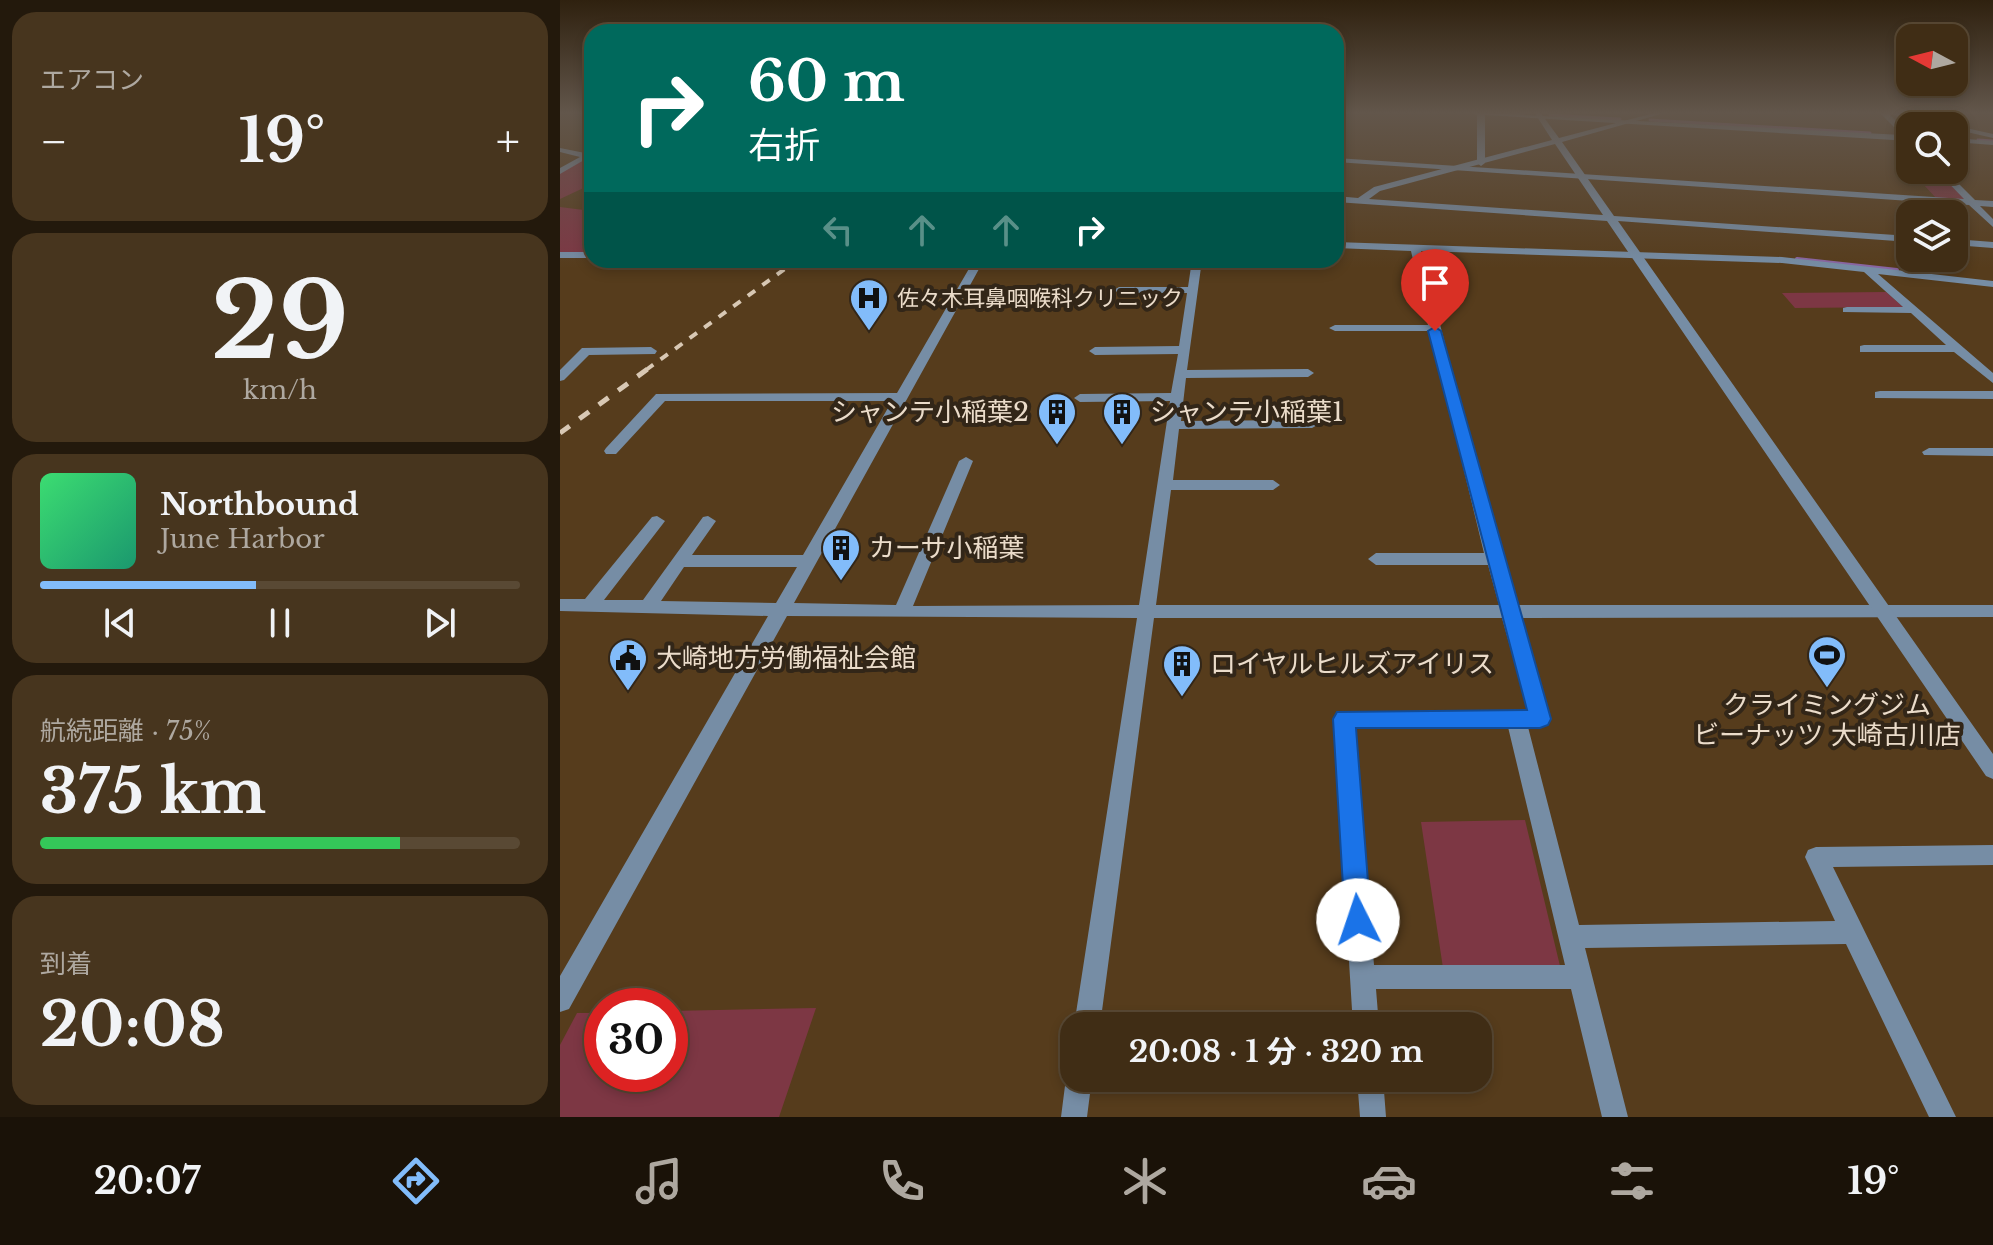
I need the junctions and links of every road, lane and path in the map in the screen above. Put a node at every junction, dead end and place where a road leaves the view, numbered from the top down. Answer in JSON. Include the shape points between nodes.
{"nodes":[{"id":1,"x":1400,"y":164,"type":"edge"},
{"id":2,"x":1476,"y":164,"type":"edge"},
{"id":3,"x":1572,"y":164,"type":"edge"},
{"id":4,"x":1461,"y":168,"type":"junction"},
{"id":5,"x":1580,"y":176,"type":"junction"},
{"id":6,"x":1954,"y":184,"type":"edge"},
{"id":7,"x":1344,"y":200,"type":"edge"},
{"id":8,"x":1359,"y":201,"type":"junction"},
{"id":9,"x":1972,"y":203,"type":"junction"},
{"id":10,"x":1993,"y":204,"type":"edge"},
{"id":11,"x":1608,"y":218,"type":"junction"},
{"id":12,"x":1993,"y":224,"type":"edge"},
{"id":13,"x":1896,"y":238,"type":"edge"},
{"id":14,"x":1968,"y":243,"type":"edge"},
{"id":15,"x":1344,"y":245,"type":"edge"},
{"id":16,"x":1993,"y":245,"type":"edge"},
{"id":17,"x":1415,"y":248,"type":"junction"},
{"id":18,"x":1634,"y":254,"type":"junction"},
{"id":19,"x":560,"y":255,"type":"edge"},
{"id":20,"x":584,"y":255,"type":"edge"},
{"id":21,"x":974,"y":268,"type":"edge"},
{"id":22,"x":1196,"y":268,"type":"edge"},
{"id":23,"x":1864,"y":268,"type":"junction"},
{"id":24,"x":1993,"y":284,"type":"edge"},
{"id":25,"x":1119,"y":290,"type":"dead end"},
{"id":26,"x":1194,"y":290,"type":"junction"},
{"id":27,"x":1847,"y":310,"type":"dead end"},
{"id":28,"x":1916,"y":310,"type":"junction"},
{"id":29,"x":1335,"y":328,"type":"dead end"},
{"id":30,"x":1433,"y":328,"type":"junction"},
{"id":31,"x":1958,"y":348,"type":"junction"},
{"id":32,"x":1864,"y":349,"type":"dead end"},
{"id":33,"x":1185,"y":350,"type":"junction"},
{"id":34,"x":651,"y":351,"type":"dead end"},
{"id":35,"x":1095,"y":351,"type":"dead end"},
{"id":36,"x":1308,"y":373,"type":"dead end"},
{"id":37,"x":1182,"y":374,"type":"junction"},
{"id":38,"x":1990,"y":374,"type":"edge"},
{"id":39,"x":560,"y":377,"type":"edge"},
{"id":40,"x":1880,"y":395,"type":"dead end"},
{"id":41,"x":1993,"y":395,"type":"edge"},
{"id":42,"x":899,"y":397,"type":"junction"},
{"id":43,"x":1178,"y":397,"type":"junction"},
{"id":44,"x":1080,"y":398,"type":"dead end"},
{"id":45,"x":1312,"y":424,"type":"dead end"},
{"id":46,"x":1174,"y":425,"type":"junction"},
{"id":47,"x":611,"y":451,"type":"dead end"},
{"id":48,"x":1929,"y":452,"type":"dead end"},
{"id":49,"x":1993,"y":452,"type":"edge"},
{"id":50,"x":966,"y":461,"type":"dead end"},
{"id":51,"x":1166,"y":485,"type":"junction"},
{"id":52,"x":1273,"y":485,"type":"dead end"},
{"id":53,"x":657,"y":521,"type":"dead end"},
{"id":54,"x":708,"y":521,"type":"dead end"},
{"id":55,"x":1376,"y":559,"type":"dead end"},
{"id":56,"x":1494,"y":559,"type":"junction"},
{"id":57,"x":680,"y":561,"type":"junction"},
{"id":58,"x":806,"y":561,"type":"junction"},
{"id":59,"x":560,"y":605,"type":"edge"},
{"id":60,"x":590,"y":605,"type":"junction"},
{"id":61,"x":648,"y":606,"type":"junction"},
{"id":62,"x":778,"y":610,"type":"junction"},
{"id":63,"x":1147,"y":610,"type":"junction"},
{"id":64,"x":1880,"y":610,"type":"junction"},
{"id":65,"x":1993,"y":611,"type":"edge"},
{"id":66,"x":902,"y":612,"type":"junction"},
{"id":67,"x":1510,"y":612,"type":"junction"},
{"id":68,"x":1516,"y":719,"type":"junction"},
{"id":69,"x":1993,"y":770,"type":"edge"},
{"id":70,"x":1993,"y":855,"type":"edge"},
{"id":71,"x":1853,"y":932,"type":"junction"},
{"id":72,"x":1571,"y":937,"type":"junction"},
{"id":73,"x":1362,"y":977,"type":"junction"},
{"id":74,"x":1580,"y":977,"type":"junction"},
{"id":75,"x":560,"y":999,"type":"edge"},
{"id":76,"x":1089,"y":1012,"type":"edge"},
{"id":77,"x":1365,"y":1012,"type":"edge"},
{"id":78,"x":1077,"y":1092,"type":"edge"},
{"id":79,"x":1371,"y":1092,"type":"edge"},
{"id":80,"x":1074,"y":1117,"type":"edge"},
{"id":81,"x":1373,"y":1117,"type":"edge"},
{"id":82,"x":1615,"y":1117,"type":"edge"},
{"id":83,"x":1943,"y":1117,"type":"edge"}],
"edges":[{"from":1,"to":4,"type":"street"},
{"from":2,"to":4,"type":"street"},
{"from":3,"to":5,"type":"street"},
{"from":4,"to":5,"type":"street"},
{"from":4,"to":8,"type":"street","via":[[1377,189]]},
{"from":5,"to":9,"type":"street"},
{"from":5,"to":11,"type":"street"},
{"from":6,"to":9,"type":"street"},
{"from":7,"to":8,"type":"street"},
{"from":8,"to":11,"type":"street"},
{"from":9,"to":10,"type":"street"},
{"from":9,"to":12,"type":"street"},
{"from":11,"to":13,"type":"street"},
{"from":11,"to":18,"type":"street"},
{"from":14,"to":16,"type":"street"},
{"from":15,"to":17,"type":"street"},
{"from":17,"to":18,"type":"street"},
{"from":17,"to":30,"type":"street"},
{"from":18,"to":23,"type":"street"},
{"from":18,"to":64,"type":"street"},
{"from":19,"to":20,"type":"street"},
{"from":21,"to":42,"type":"street"},
{"from":22,"to":26,"type":"street"},
{"from":23,"to":24,"type":"street"},
{"from":23,"to":28,"type":"street"},
{"from":25,"to":26,"type":"street"},
{"from":26,"to":33,"type":"street"},
{"from":27,"to":28,"type":"street"},
{"from":28,"to":31,"type":"street"},
{"from":29,"to":30,"type":"street"},
{"from":30,"to":56,"type":"street"},
{"from":31,"to":32,"type":"street"},
{"from":31,"to":38,"type":"street"},
{"from":33,"to":35,"type":"street"},
{"from":33,"to":37,"type":"street"},
{"from":34,"to":39,"type":"street","via":[[586,351]]},
{"from":36,"to":37,"type":"street"},
{"from":37,"to":43,"type":"street"},
{"from":40,"to":41,"type":"street"},
{"from":42,"to":47,"type":"street","via":[[661,397]]},
{"from":42,"to":58,"type":"street"},
{"from":43,"to":44,"type":"street"},
{"from":43,"to":46,"type":"street"},
{"from":45,"to":46,"type":"street"},
{"from":46,"to":51,"type":"street"},
{"from":48,"to":49,"type":"street"},
{"from":50,"to":66,"type":"street"},
{"from":51,"to":52,"type":"street"},
{"from":51,"to":63,"type":"street"},
{"from":53,"to":60,"type":"street"},
{"from":54,"to":57,"type":"street"},
{"from":55,"to":56,"type":"street"},
{"from":56,"to":67,"type":"street"},
{"from":57,"to":58,"type":"street"},
{"from":57,"to":61,"type":"street"},
{"from":58,"to":62,"type":"street"},
{"from":59,"to":60,"type":"street"},
{"from":60,"to":61,"type":"street"},
{"from":61,"to":62,"type":"street"},
{"from":62,"to":66,"type":"street"},
{"from":62,"to":75,"type":"street"},
{"from":63,"to":66,"type":"street"},
{"from":63,"to":67,"type":"street"},
{"from":63,"to":76,"type":"street"},
{"from":64,"to":65,"type":"street"},
{"from":64,"to":67,"type":"street"},
{"from":64,"to":69,"type":"street"},
{"from":67,"to":68,"type":"street","via":[[1540,719]]},
{"from":68,"to":72,"type":"street"},
{"from":68,"to":73,"type":"street","via":[[1344,719]]},
{"from":70,"to":71,"type":"street","via":[[1816,857]]},
{"from":71,"to":72,"type":"street"},
{"from":71,"to":83,"type":"street"},
{"from":72,"to":74,"type":"street"},
{"from":73,"to":74,"type":"street"},
{"from":73,"to":77,"type":"street"},
{"from":74,"to":82,"type":"street"},
{"from":78,"to":80,"type":"street"},
{"from":79,"to":81,"type":"street"}]}
